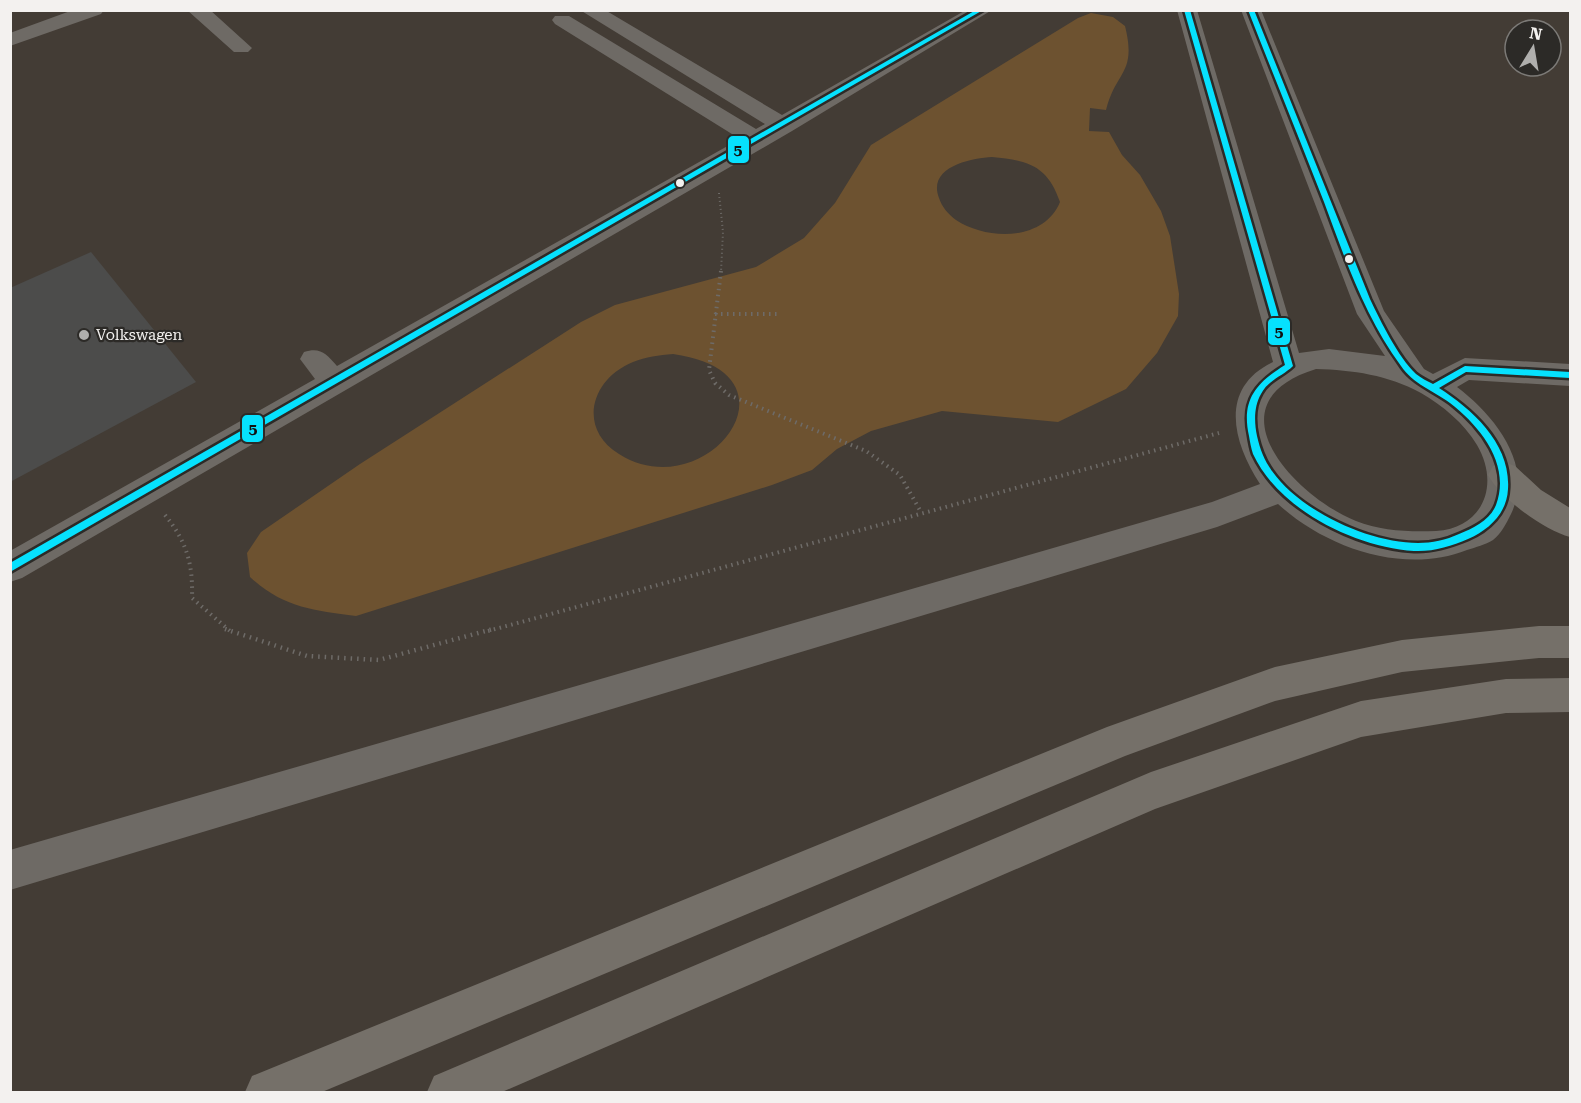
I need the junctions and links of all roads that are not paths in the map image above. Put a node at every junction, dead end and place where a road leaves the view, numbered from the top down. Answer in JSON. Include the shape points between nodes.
{"nodes":[{"id":1,"x":94,"y":10,"type":"edge"},
{"id":2,"x":197,"y":10,"type":"edge"},
{"id":3,"x":590,"y":10,"type":"edge"},
{"id":4,"x":982,"y":10,"type":"edge"},
{"id":5,"x":1187,"y":10,"type":"edge"},
{"id":6,"x":1251,"y":10,"type":"edge"},
{"id":7,"x":562,"y":20,"type":"dead end"},
{"id":8,"x":10,"y":40,"type":"edge"},
{"id":9,"x":240,"y":48,"type":"dead end"},
{"id":10,"x":784,"y":126,"type":"junction"},
{"id":11,"x":758,"y":140,"type":"junction"},
{"id":12,"x":586,"y":208,"type":"dead end"},
{"id":13,"x":610,"y":226,"type":"junction"},
{"id":14,"x":542,"y":232,"type":"dead end"},
{"id":15,"x":565,"y":251,"type":"junction"},
{"id":16,"x":314,"y":359,"type":"dead end"},
{"id":17,"x":1289,"y":366,"type":"junction"},
{"id":18,"x":1570,"y":375,"type":"edge"},
{"id":19,"x":335,"y":382,"type":"junction"},
{"id":20,"x":1424,"y":382,"type":"junction"},
{"id":21,"x":1504,"y":476,"type":"junction"},
{"id":22,"x":1282,"y":489,"type":"junction"},
{"id":23,"x":1570,"y":524,"type":"edge"},
{"id":24,"x":10,"y":568,"type":"edge"},
{"id":25,"x":1570,"y":642,"type":"edge"},
{"id":26,"x":1570,"y":695,"type":"edge"},
{"id":27,"x":10,"y":870,"type":"edge"},
{"id":28,"x":268,"y":1092,"type":"edge"},
{"id":29,"x":450,"y":1092,"type":"edge"}],
"edges":[{"from":1,"to":8,"type":"street"},
{"from":2,"to":9,"type":"street"},
{"from":3,"to":10,"type":"street"},
{"from":4,"to":10,"type":"street","via":[[916,37]]},
{"from":5,"to":17,"type":"street"},
{"from":6,"to":20,"type":"street","via":[[1371,314]]},
{"from":7,"to":11,"type":"street"},
{"from":10,"to":11,"type":"street"},
{"from":11,"to":13,"type":"street"},
{"from":12,"to":13,"type":"street"},
{"from":13,"to":15,"type":"street"},
{"from":14,"to":15,"type":"street"},
{"from":15,"to":19,"type":"street"},
{"from":16,"to":19,"type":"street"},
{"from":17,"to":20,"type":"street","via":[[1316,359],[1347,359],[1381,365]]},
{"from":17,"to":22,"type":"street","via":[[1267,380],[1257,393],[1249,425],[1264,467]]},
{"from":18,"to":20,"type":"street","via":[[1465,369]]},
{"from":19,"to":24,"type":"street"},
{"from":20,"to":21,"type":"street","via":[[1460,406],[1481,428],[1497,451]]},
{"from":21,"to":22,"type":"street","via":[[1501,506],[1482,530],[1449,544],[1406,546],[1360,537],[1317,516]]},
{"from":21,"to":23,"type":"highway","via":[[1530,499]]},
{"from":22,"to":27,"type":"street","via":[[1206,517]]},
{"from":25,"to":28,"type":"highway","via":[[1402,656],[1275,684],[1120,740]]},
{"from":26,"to":29,"type":"highway","via":[[1506,696],[1361,720],[1152,791]]}]}
